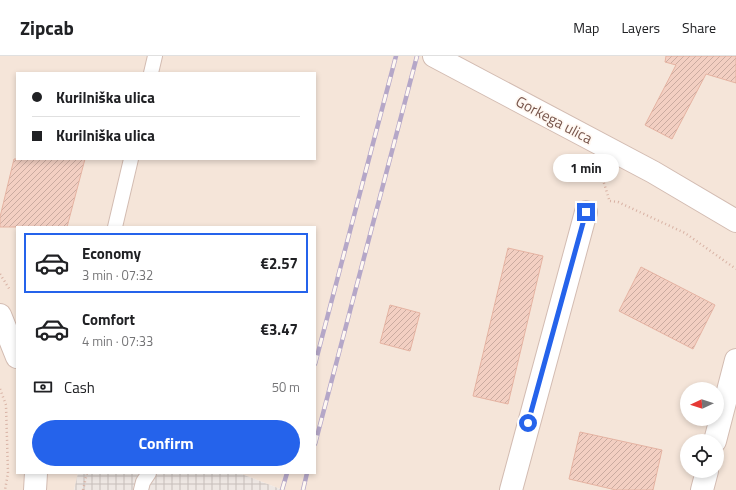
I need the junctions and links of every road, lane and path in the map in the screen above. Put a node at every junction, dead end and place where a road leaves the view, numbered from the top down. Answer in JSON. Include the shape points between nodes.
{"nodes":[{"id":1,"x":155,"y":56,"type":"edge"},
{"id":2,"x":434,"y":56,"type":"edge"},
{"id":3,"x":151,"y":72,"type":"edge"},
{"id":4,"x":131,"y":160,"type":"edge"},
{"id":5,"x":602,"y":177,"type":"dead end"},
{"id":6,"x":610,"y":201,"type":"junction"},
{"id":7,"x":586,"y":212,"type":"joint"},
{"id":8,"x":736,"y":221,"type":"edge"},
{"id":9,"x":115,"y":226,"type":"edge"},
{"id":10,"x":736,"y":269,"type":"edge"},
{"id":11,"x":0,"y":274,"type":"edge"},
{"id":12,"x":10,"y":291,"type":"dead end"},
{"id":13,"x":0,"y":315,"type":"edge"},
{"id":14,"x":16,"y":355,"type":"edge"},
{"id":15,"x":736,"y":360,"type":"edge"},
{"id":16,"x":0,"y":389,"type":"edge"},
{"id":17,"x":717,"y":434,"type":"edge"},
{"id":18,"x":36,"y":474,"type":"edge"},
{"id":19,"x":88,"y":474,"type":"edge"},
{"id":20,"x":148,"y":474,"type":"edge"},
{"id":21,"x":705,"y":478,"type":"edge"},
{"id":22,"x":5,"y":490,"type":"edge"},
{"id":23,"x":35,"y":490,"type":"edge"},
{"id":24,"x":83,"y":490,"type":"edge"},
{"id":25,"x":141,"y":490,"type":"edge"},
{"id":26,"x":511,"y":490,"type":"edge"},
{"id":27,"x":702,"y":490,"type":"edge"}],
"edges":[{"from":1,"to":3,"type":"lane"},
{"from":2,"to":8,"type":"street","name":"Gorkega ulica","via":[[653,172]]},
{"from":4,"to":9,"type":"lane"},
{"from":5,"to":6,"type":"path"},
{"from":6,"to":7,"type":"path","via":[[600,203]]},
{"from":6,"to":10,"type":"path","via":[[618,202],[685,233]]},
{"from":7,"to":26,"type":"street"},
{"from":11,"to":12,"type":"path"},
{"from":13,"to":14,"type":"street"},
{"from":15,"to":17,"type":"street"},
{"from":16,"to":22,"type":"path","via":[[6,405],[8,473]]},
{"from":18,"to":23,"type":"street"},
{"from":19,"to":24,"type":"path"},
{"from":20,"to":25,"type":"lane"},
{"from":21,"to":27,"type":"street"}]}
